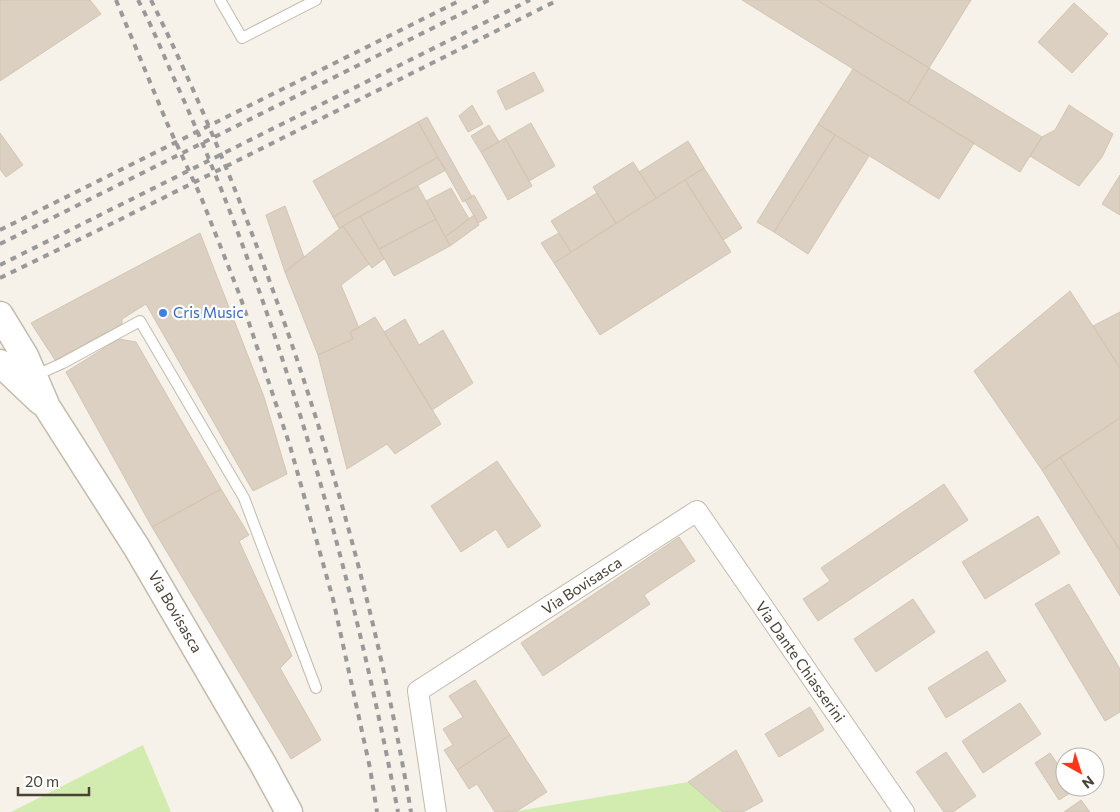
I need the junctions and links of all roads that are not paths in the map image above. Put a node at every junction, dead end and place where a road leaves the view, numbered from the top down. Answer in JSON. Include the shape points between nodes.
{"nodes":[{"id":1,"x":220,"y":0,"type":"edge"},
{"id":2,"x":316,"y":0,"type":"edge"},
{"id":3,"x":0,"y":315,"type":"edge"},
{"id":4,"x":0,"y":363,"type":"edge"},
{"id":5,"x":28,"y":381,"type":"junction"},
{"id":6,"x":697,"y":511,"type":"joint"},
{"id":7,"x":316,"y":688,"type":"dead end"},
{"id":8,"x":289,"y":812,"type":"edge"},
{"id":9,"x":436,"y":812,"type":"edge"},
{"id":10,"x":904,"y":812,"type":"edge"}],
"edges":[{"from":1,"to":2,"type":"lane","via":[[242,38]]},
{"from":3,"to":5,"type":"street","name":"Via Bovisasca","via":[[20,346]]},
{"from":4,"to":5,"type":"street","name":"Via Bovisasca"},
{"from":5,"to":7,"type":"lane","via":[[140,320],[244,498]]},
{"from":5,"to":8,"type":"street","name":"Via Bovisasca","via":[[137,548]]},
{"from":6,"to":9,"type":"street","name":"Via Bovisasca","via":[[418,691]]},
{"from":6,"to":10,"type":"street","name":"Via Dante Chiasserini"}]}
